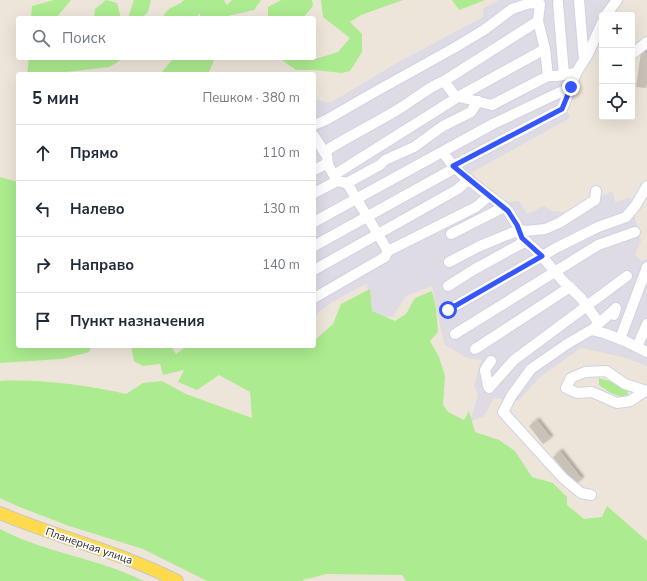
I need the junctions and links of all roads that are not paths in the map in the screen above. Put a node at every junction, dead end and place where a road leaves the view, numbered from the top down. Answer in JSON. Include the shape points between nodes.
{"nodes":[{"id":1,"x":579,"y":0,"type":"edge"},
{"id":2,"x":617,"y":0,"type":"edge"},
{"id":3,"x":558,"y":3,"type":"dead end"},
{"id":4,"x":608,"y":12,"type":"edge"},
{"id":5,"x":538,"y":21,"type":"junction"},
{"id":6,"x":599,"y":29,"type":"edge"},
{"id":7,"x":647,"y":42,"type":"edge"},
{"id":8,"x":545,"y":49,"type":"junction"},
{"id":9,"x":635,"y":52,"type":"edge"},
{"id":10,"x":584,"y":60,"type":"junction"},
{"id":11,"x":576,"y":73,"type":"junction"},
{"id":12,"x":564,"y":75,"type":"junction"},
{"id":13,"x":548,"y":76,"type":"junction"},
{"id":14,"x":444,"y":81,"type":"junction"},
{"id":15,"x":571,"y":87,"type":"junction"},
{"id":16,"x":458,"y":97,"type":"junction"},
{"id":17,"x":478,"y":102,"type":"junction"},
{"id":18,"x":316,"y":124,"type":"edge"},
{"id":19,"x":316,"y":139,"type":"edge"},
{"id":20,"x":324,"y":152,"type":"junction"},
{"id":21,"x":443,"y":152,"type":"junction"},
{"id":22,"x":328,"y":162,"type":"junction"},
{"id":23,"x":454,"y":167,"type":"junction"},
{"id":24,"x":316,"y":169,"type":"edge"},
{"id":25,"x":336,"y":178,"type":"junction"},
{"id":26,"x":469,"y":179,"type":"junction"},
{"id":27,"x":347,"y":183,"type":"junction"},
{"id":28,"x":647,"y":186,"type":"edge"},
{"id":29,"x":596,"y":191,"type":"dead end"},
{"id":30,"x":316,"y":192,"type":"edge"},
{"id":31,"x":489,"y":196,"type":"junction"},
{"id":32,"x":357,"y":198,"type":"junction"},
{"id":33,"x":504,"y":207,"type":"junction"},
{"id":34,"x":368,"y":216,"type":"junction"},
{"id":35,"x":316,"y":221,"type":"edge"},
{"id":36,"x":519,"y":230,"type":"junction"},
{"id":37,"x":635,"y":232,"type":"dead end"},
{"id":38,"x":378,"y":233,"type":"junction"},
{"id":39,"x":451,"y":234,"type":"dead end"},
{"id":40,"x":526,"y":241,"type":"junction"},
{"id":41,"x":316,"y":245,"type":"edge"},
{"id":42,"x":388,"y":251,"type":"junction"},
{"id":43,"x":542,"y":256,"type":"junction"},
{"id":44,"x":449,"y":262,"type":"dead end"},
{"id":45,"x":647,"y":267,"type":"edge"},
{"id":46,"x":316,"y":269,"type":"edge"},
{"id":47,"x":555,"y":272,"type":"junction"},
{"id":48,"x":627,"y":276,"type":"dead end"},
{"id":49,"x":448,"y":286,"type":"dead end"},
{"id":50,"x":570,"y":287,"type":"junction"},
{"id":51,"x":316,"y":297,"type":"edge"},
{"id":52,"x":586,"y":306,"type":"junction"},
{"id":53,"x":448,"y":310,"type":"dead end"},
{"id":54,"x":614,"y":315,"type":"dead end"},
{"id":55,"x":647,"y":324,"type":"edge"},
{"id":56,"x":595,"y":327,"type":"junction"},
{"id":57,"x":455,"y":334,"type":"dead end"},
{"id":58,"x":620,"y":339,"type":"junction"},
{"id":59,"x":637,"y":347,"type":"junction"},
{"id":60,"x":475,"y":349,"type":"dead end"},
{"id":61,"x":647,"y":352,"type":"edge"},
{"id":62,"x":492,"y":361,"type":"dead end"},
{"id":63,"x":646,"y":391,"type":"edge"},
{"id":64,"x":591,"y":495,"type":"dead end"},
{"id":65,"x":0,"y":513,"type":"edge"},
{"id":66,"x":177,"y":581,"type":"edge"}],
"edges":[{"from":1,"to":10,"type":"lane"},
{"from":2,"to":4,"type":"lane"},
{"from":3,"to":12,"type":"lane"},
{"from":5,"to":8,"type":"lane"},
{"from":5,"to":14,"type":"lane"},
{"from":5,"to":18,"type":"lane","via":[[540,4],[530,3],[512,9],[454,48]]},
{"from":6,"to":10,"type":"lane"},
{"from":7,"to":9,"type":"lane"},
{"from":8,"to":13,"type":"lane"},
{"from":8,"to":16,"type":"lane"},
{"from":10,"to":11,"type":"lane"},
{"from":11,"to":12,"type":"lane"},
{"from":11,"to":15,"type":"lane"},
{"from":12,"to":13,"type":"lane"},
{"from":13,"to":17,"type":"lane","via":[[492,105]]},
{"from":14,"to":16,"type":"lane"},
{"from":14,"to":20,"type":"lane"},
{"from":15,"to":21,"type":"lane"},
{"from":15,"to":23,"type":"lane","via":[[562,109]]},
{"from":16,"to":17,"type":"lane"},
{"from":16,"to":25,"type":"lane"},
{"from":17,"to":27,"type":"lane","via":[[471,112],[443,126],[414,147],[385,160]]},
{"from":19,"to":20,"type":"lane"},
{"from":20,"to":22,"type":"lane"},
{"from":21,"to":23,"type":"lane"},
{"from":21,"to":32,"type":"lane"},
{"from":22,"to":24,"type":"lane"},
{"from":22,"to":25,"type":"lane"},
{"from":23,"to":26,"type":"lane"},
{"from":23,"to":34,"type":"lane"},
{"from":25,"to":27,"type":"lane"},
{"from":25,"to":30,"type":"lane"},
{"from":26,"to":31,"type":"lane"},
{"from":26,"to":38,"type":"lane","via":[[458,189]]},
{"from":27,"to":32,"type":"lane"},
{"from":28,"to":43,"type":"lane","via":[[626,217],[598,227]]},
{"from":29,"to":36,"type":"lane","via":[[595,200],[559,223],[545,229]]},
{"from":31,"to":33,"type":"lane"},
{"from":31,"to":42,"type":"lane","via":[[476,207]]},
{"from":32,"to":34,"type":"lane"},
{"from":32,"to":35,"type":"lane"},
{"from":33,"to":36,"type":"lane"},
{"from":33,"to":39,"type":"lane"},
{"from":34,"to":38,"type":"lane"},
{"from":34,"to":41,"type":"lane"},
{"from":36,"to":40,"type":"lane"},
{"from":36,"to":44,"type":"lane"},
{"from":37,"to":47,"type":"lane","via":[[598,245]]},
{"from":38,"to":42,"type":"lane"},
{"from":38,"to":46,"type":"lane"},
{"from":40,"to":43,"type":"lane"},
{"from":40,"to":49,"type":"lane"},
{"from":42,"to":51,"type":"lane","via":[[385,257]]},
{"from":43,"to":47,"type":"lane"},
{"from":43,"to":53,"type":"lane"},
{"from":45,"to":58,"type":"lane"},
{"from":47,"to":50,"type":"lane"},
{"from":47,"to":57,"type":"lane"},
{"from":48,"to":52,"type":"lane"},
{"from":50,"to":52,"type":"lane"},
{"from":50,"to":60,"type":"lane"},
{"from":52,"to":56,"type":"lane"},
{"from":52,"to":62,"type":"lane","via":[[514,360],[490,388],[485,370]]},
{"from":54,"to":56,"type":"lane","via":[[616,308]]},
{"from":55,"to":59,"type":"lane"},
{"from":56,"to":58,"type":"lane"},
{"from":56,"to":64,"type":"lane","via":[[531,369],[503,412],[563,478],[581,493]]},
{"from":58,"to":59,"type":"lane"},
{"from":59,"to":61,"type":"lane"},
{"from":63,"to":63,"type":"lane","via":[[625,384],[606,371],[585,372],[571,378],[566,388],[577,393],[592,392],[617,403],[630,401]]},
{"from":65,"to":66,"type":"main road","name":"Планерная улица","via":[[122,556]]}]}
